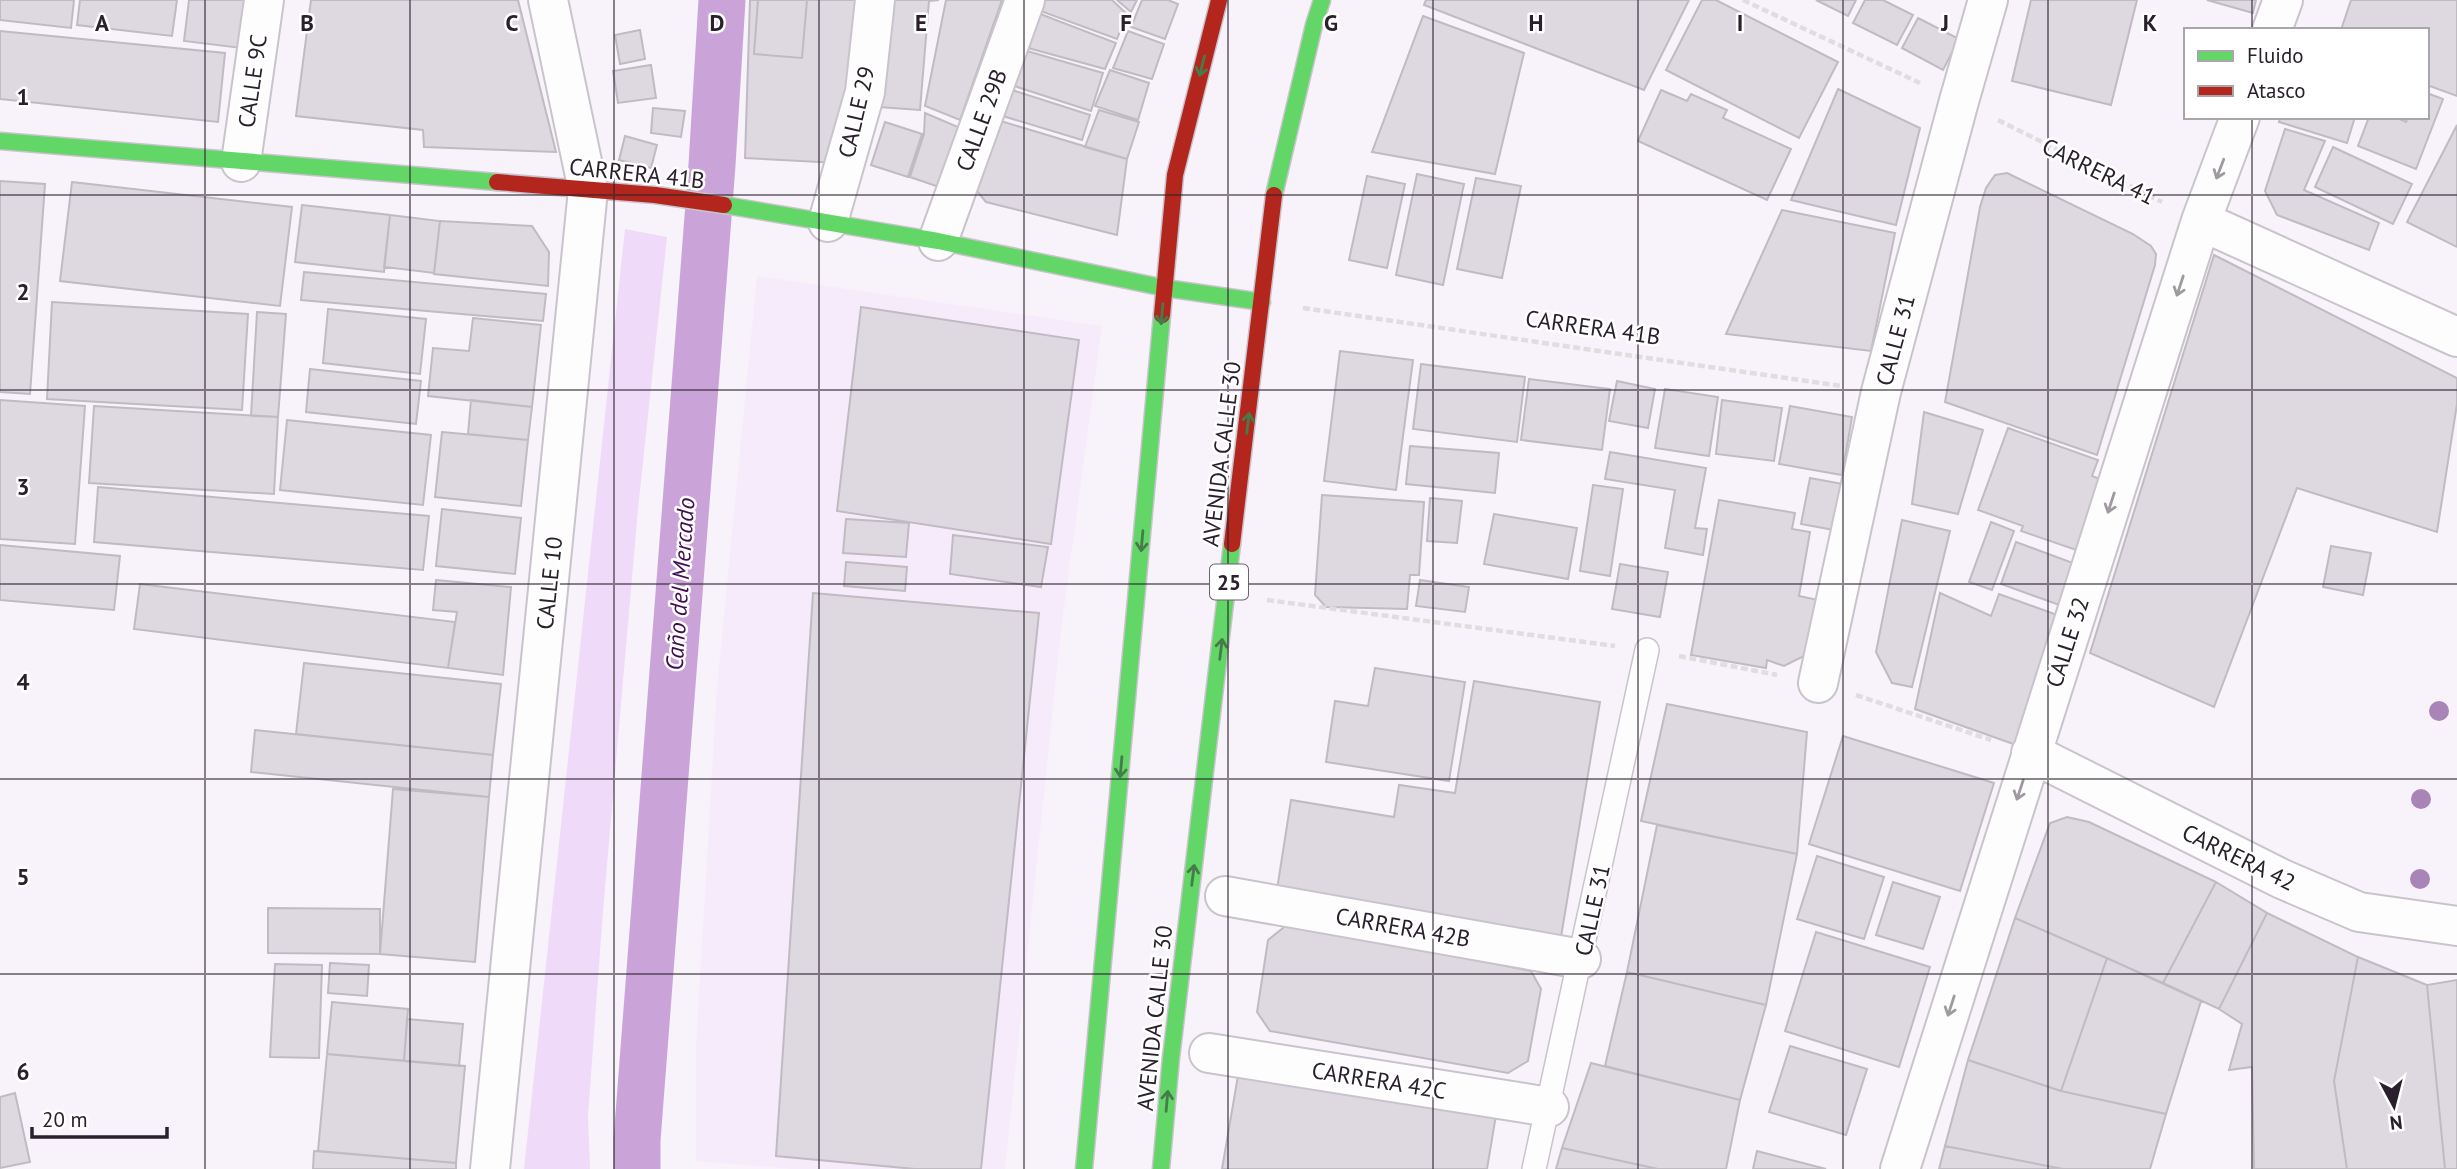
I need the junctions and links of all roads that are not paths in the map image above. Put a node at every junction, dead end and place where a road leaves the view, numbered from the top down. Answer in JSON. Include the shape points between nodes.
{"nodes":[{"id":1,"x":264,"y":0,"type":"edge"},
{"id":2,"x":548,"y":0,"type":"edge"},
{"id":3,"x":875,"y":0,"type":"edge"},
{"id":4,"x":1025,"y":0,"type":"edge"},
{"id":5,"x":1219,"y":0,"type":"edge"},
{"id":6,"x":1322,"y":0,"type":"edge"},
{"id":7,"x":1988,"y":0,"type":"edge"},
{"id":8,"x":2283,"y":0,"type":"edge"},
{"id":9,"x":2273,"y":28,"type":"edge"},
{"id":10,"x":2238,"y":119,"type":"edge"},
{"id":11,"x":0,"y":141,"type":"edge"},
{"id":12,"x":241,"y":162,"type":"junction"},
{"id":13,"x":588,"y":190,"type":"junction"},
{"id":14,"x":2201,"y":221,"type":"junction"},
{"id":15,"x":828,"y":222,"type":"junction"},
{"id":16,"x":938,"y":241,"type":"junction"},
{"id":17,"x":1165,"y":288,"type":"junction"},
{"id":18,"x":1262,"y":302,"type":"junction"},
{"id":19,"x":2457,"y":337,"type":"edge"},
{"id":20,"x":1647,"y":650,"type":"dead end"},
{"id":21,"x":1818,"y":683,"type":"dead end"},
{"id":22,"x":2031,"y":753,"type":"junction"},
{"id":23,"x":1225,"y":895,"type":"dead end"},
{"id":24,"x":2457,"y":926,"type":"edge"},
{"id":25,"x":1581,"y":959,"type":"junction"},
{"id":26,"x":1209,"y":1053,"type":"dead end"},
{"id":27,"x":1549,"y":1107,"type":"junction"},
{"id":28,"x":490,"y":1169,"type":"edge"},
{"id":29,"x":1084,"y":1169,"type":"edge"},
{"id":30,"x":1161,"y":1169,"type":"edge"},
{"id":31,"x":1534,"y":1169,"type":"edge"},
{"id":32,"x":1899,"y":1169,"type":"edge"}],
"edges":[{"from":1,"to":12,"type":"street","name":"CALLE 9C"},
{"from":2,"to":13,"type":"street","name":"CALLE 10"},
{"from":3,"to":15,"type":"street","name":"CALLE 29","via":[[865,92]]},
{"from":4,"to":16,"type":"street","name":"CALLE 29B"},
{"from":5,"to":17,"type":"main road","one_way":true,"via":[[1175,175]]},
{"from":6,"to":18,"type":"main road","name":"AVENIDA CALLE 30","number":"25","via":[[1274,194]]},
{"from":7,"to":21,"type":"street","name":"CALLE 31","via":[[1881,391]]},
{"from":8,"to":9,"type":"street"},
{"from":10,"to":14,"type":"street","name":"CALLE 32","one_way":true},
{"from":11,"to":12,"type":"main road","name":"CARRERA 41B"},
{"from":12,"to":13,"type":"main road","name":"CARRERA 41B"},
{"from":13,"to":15,"type":"main road","name":"CARRERA 41B","via":[[654,195]]},
{"from":13,"to":28,"type":"street","name":"CALLE 10"},
{"from":14,"to":19,"type":"street"},
{"from":14,"to":22,"type":"street","name":"CALLE 32","one_way":true},
{"from":15,"to":16,"type":"main road","name":"CARRERA 41B"},
{"from":16,"to":17,"type":"main road","name":"CARRERA 41B"},
{"from":17,"to":18,"type":"main road","name":"CARRERA 41B"},
{"from":17,"to":29,"type":"main road","one_way":true},
{"from":30,"to":18,"type":"main road","name":"AVENIDA CALLE 30","number":"25","one_way":true},
{"from":20,"to":25,"type":"lane","name":"CALLE 31"},
{"from":22,"to":24,"type":"street","name":"CARRERA 42","via":[[2282,879],[2359,912]]},
{"from":22,"to":32,"type":"street","name":"CALLE 32","one_way":true},
{"from":23,"to":25,"type":"street","name":"CARRERA 42B"},
{"from":25,"to":27,"type":"lane","name":"CALLE 31"},
{"from":26,"to":27,"type":"street","name":"CARRERA 42C"},
{"from":27,"to":31,"type":"lane","name":"CALLE 31"}]}
